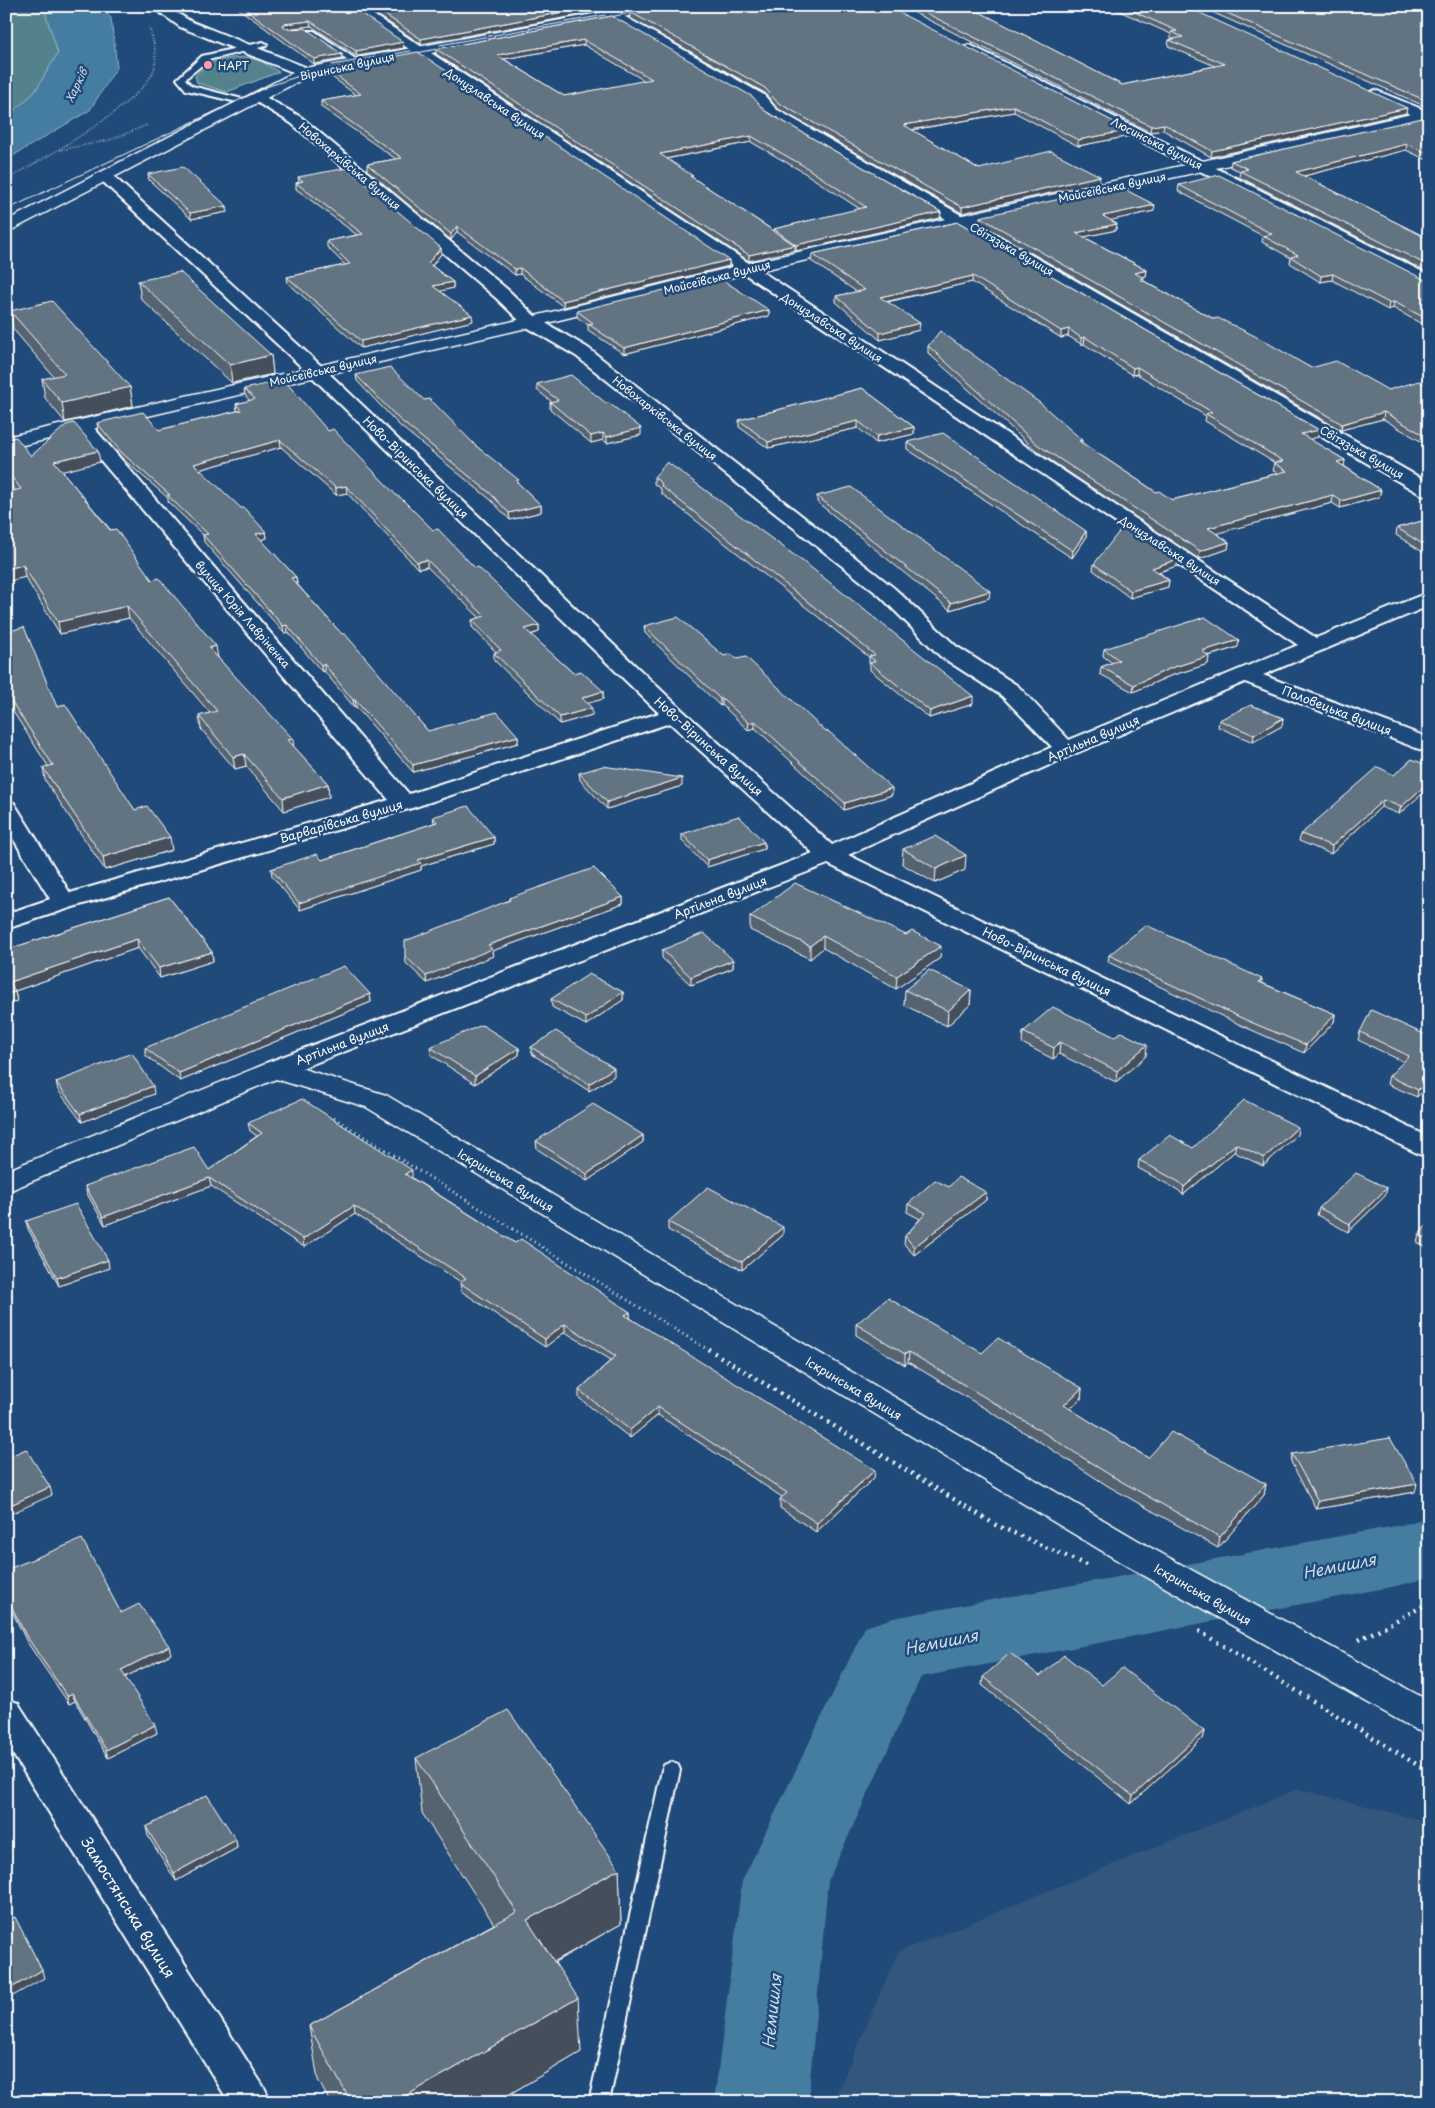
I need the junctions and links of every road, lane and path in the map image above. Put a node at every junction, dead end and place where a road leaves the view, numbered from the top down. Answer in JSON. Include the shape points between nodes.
{"nodes":[{"id":1,"x":157,"y":6,"type":"edge"},
{"id":2,"x":351,"y":6,"type":"edge"},
{"id":3,"x":596,"y":6,"type":"edge"},
{"id":4,"x":660,"y":6,"type":"edge"},
{"id":5,"x":611,"y":15,"type":"junction"},
{"id":6,"x":148,"y":24,"type":"dead end"},
{"id":7,"x":304,"y":33,"type":"edge"},
{"id":8,"x":254,"y":38,"type":"dead end"},
{"id":9,"x":263,"y":44,"type":"dead end"},
{"id":10,"x":960,"y":44,"type":"edge"},
{"id":11,"x":238,"y":46,"type":"junction"},
{"id":12,"x":416,"y":51,"type":"junction"},
{"id":13,"x":356,"y":62,"type":"junction"},
{"id":14,"x":305,"y":72,"type":"junction"},
{"id":15,"x":1363,"y":88,"type":"edge"},
{"id":16,"x":252,"y":100,"type":"junction"},
{"id":17,"x":1427,"y":116,"type":"edge"},
{"id":18,"x":155,"y":122,"type":"dead end"},
{"id":19,"x":57,"y":151,"type":"junction"},
{"id":20,"x":1205,"y":167,"type":"junction"},
{"id":21,"x":106,"y":176,"type":"junction"},
{"id":22,"x":6,"y":180,"type":"edge"},
{"id":23,"x":961,"y":220,"type":"junction"},
{"id":24,"x":6,"y":228,"type":"edge"},
{"id":25,"x":745,"y":269,"type":"junction"},
{"id":26,"x":1429,"y":282,"type":"edge"},
{"id":27,"x":531,"y":322,"type":"junction"},
{"id":28,"x":317,"y":372,"type":"junction"},
{"id":29,"x":81,"y":425,"type":"junction"},
{"id":30,"x":6,"y":443,"type":"edge"},
{"id":31,"x":1429,"y":491,"type":"edge"},
{"id":32,"x":1429,"y":598,"type":"edge"},
{"id":33,"x":1314,"y":646,"type":"junction"},
{"id":34,"x":1245,"y":675,"type":"junction"},
{"id":35,"x":674,"y":715,"type":"junction"},
{"id":36,"x":1429,"y":746,"type":"edge"},
{"id":37,"x":1066,"y":749,"type":"junction"},
{"id":38,"x":404,"y":802,"type":"junction"},
{"id":39,"x":6,"y":808,"type":"edge"},
{"id":40,"x":829,"y":854,"type":"junction"},
{"id":41,"x":64,"y":902,"type":"junction"},
{"id":42,"x":6,"y":922,"type":"edge"},
{"id":43,"x":275,"y":1069,"type":"junction"},
{"id":44,"x":329,"y":1114,"type":"edge"},
{"id":45,"x":1429,"y":1148,"type":"edge"},
{"id":46,"x":6,"y":1182,"type":"edge"},
{"id":47,"x":1093,"y":1568,"type":"dead end"},
{"id":48,"x":1429,"y":1603,"type":"edge"},
{"id":49,"x":1321,"y":1660,"type":"junction"},
{"id":50,"x":1294,"y":1689,"type":"dead end"},
{"id":51,"x":6,"y":1713,"type":"edge"},
{"id":52,"x":1429,"y":1720,"type":"edge"},
{"id":53,"x":671,"y":1770,"type":"dead end"},
{"id":54,"x":1429,"y":1772,"type":"edge"},
{"id":55,"x":251,"y":2102,"type":"edge"},
{"id":56,"x":599,"y":2102,"type":"edge"}],
"edges":[{"from":1,"to":11,"type":"street","via":[[185,24]]},
{"from":2,"to":12,"type":"street","name":"Донузлавська вулиця"},
{"from":3,"to":5,"type":"street","name":"Світязька вулиця"},
{"from":4,"to":5,"type":"main road","name":"Віринська вулиця"},
{"from":5,"to":12,"type":"main road","name":"Віринська вулиця"},
{"from":5,"to":23,"type":"street","name":"Світязька вулиця","via":[[759,98],[771,112]]},
{"from":6,"to":19,"type":"path","via":[[155,64],[152,75],[124,104]]},
{"from":7,"to":13,"type":"lane"},
{"from":8,"to":11,"type":"lane"},
{"from":9,"to":11,"type":"lane"},
{"from":10,"to":20,"type":"street","name":"Люсинська вулиця"},
{"from":11,"to":14,"type":"street"},
{"from":11,"to":16,"type":"lane","via":[[206,58],[181,78],[189,88]]},
{"from":12,"to":13,"type":"main road","name":"Віринська вулиця"},
{"from":12,"to":25,"type":"street","name":"Донузлавська вулиця"},
{"from":13,"to":14,"type":"main road","name":"Віринська вулиця"},
{"from":14,"to":16,"type":"main road","name":"Віринська вулиця"},
{"from":15,"to":17,"type":"street"},
{"from":16,"to":21,"type":"main road","name":"Віринська вулиця"},
{"from":16,"to":27,"type":"street","name":"Новохарківська вулиця","via":[[296,120]]},
{"from":17,"to":20,"type":"main road","name":"Мойсеївська вулиця"},
{"from":18,"to":19,"type":"path","via":[[110,140]]},
{"from":19,"to":22,"type":"path"},
{"from":20,"to":23,"type":"main road","name":"Мойсеївська вулиця"},
{"from":20,"to":26,"type":"street","name":"Люсинська вулиця"},
{"from":21,"to":24,"type":"main road","name":"Віринська вулиця"},
{"from":21,"to":28,"type":"street","name":"Ново-Віринська вулиця"},
{"from":23,"to":25,"type":"main road","name":"Мойсеївська вулиця"},
{"from":23,"to":31,"type":"street","name":"Світязька вулиця"},
{"from":25,"to":27,"type":"main road","name":"Мойсеївська вулиця"},
{"from":25,"to":33,"type":"street","name":"Донузлавська вулиця"},
{"from":27,"to":28,"type":"main road","name":"Мойсеївська вулиця"},
{"from":27,"to":37,"type":"street","name":"Новохарківська вулиця","via":[[582,352],[887,592],[948,651],[1010,691]]},
{"from":28,"to":29,"type":"main road","name":"Мойсеївська вулиця"},
{"from":28,"to":35,"type":"street","name":"Ново-Віринська вулиця"},
{"from":29,"to":30,"type":"main road","name":"Мойсеївська вулиця"},
{"from":29,"to":38,"type":"street","name":"вулиця Юрія Лавріненка"},
{"from":32,"to":33,"type":"street","name":"Артільна вулиця"},
{"from":33,"to":34,"type":"street","name":"Артільна вулиця"},
{"from":34,"to":36,"type":"street","name":"Половецька вулиця"},
{"from":34,"to":37,"type":"street","name":"Артільна вулиця"},
{"from":35,"to":38,"type":"street","name":"Варварівська вулиця"},
{"from":35,"to":40,"type":"street","name":"Ново-Віринська вулиця"},
{"from":37,"to":40,"type":"street","name":"Артільна вулиця"},
{"from":38,"to":41,"type":"street","name":"Варварівська вулиця"},
{"from":39,"to":41,"type":"street"},
{"from":40,"to":43,"type":"street","name":"Артільна вулиця"},
{"from":40,"to":45,"type":"street","name":"Ново-Віринська вулиця"},
{"from":41,"to":42,"type":"street","name":"Варварівська вулиця"},
{"from":43,"to":46,"type":"main road","name":"Артільна вулиця"},
{"from":43,"to":49,"type":"main road","name":"Іскринська вулиця","via":[[376,1101],[1134,1554]]},
{"from":44,"to":47,"type":"path","via":[[518,1234],[996,1525]]},
{"from":48,"to":49,"type":"path"},
{"from":49,"to":52,"type":"main road","name":"Іскринська вулиця"},
{"from":50,"to":54,"type":"path"},
{"from":51,"to":55,"type":"street","name":"Замостянська вулиця"},
{"from":53,"to":56,"type":"lane"}]}
